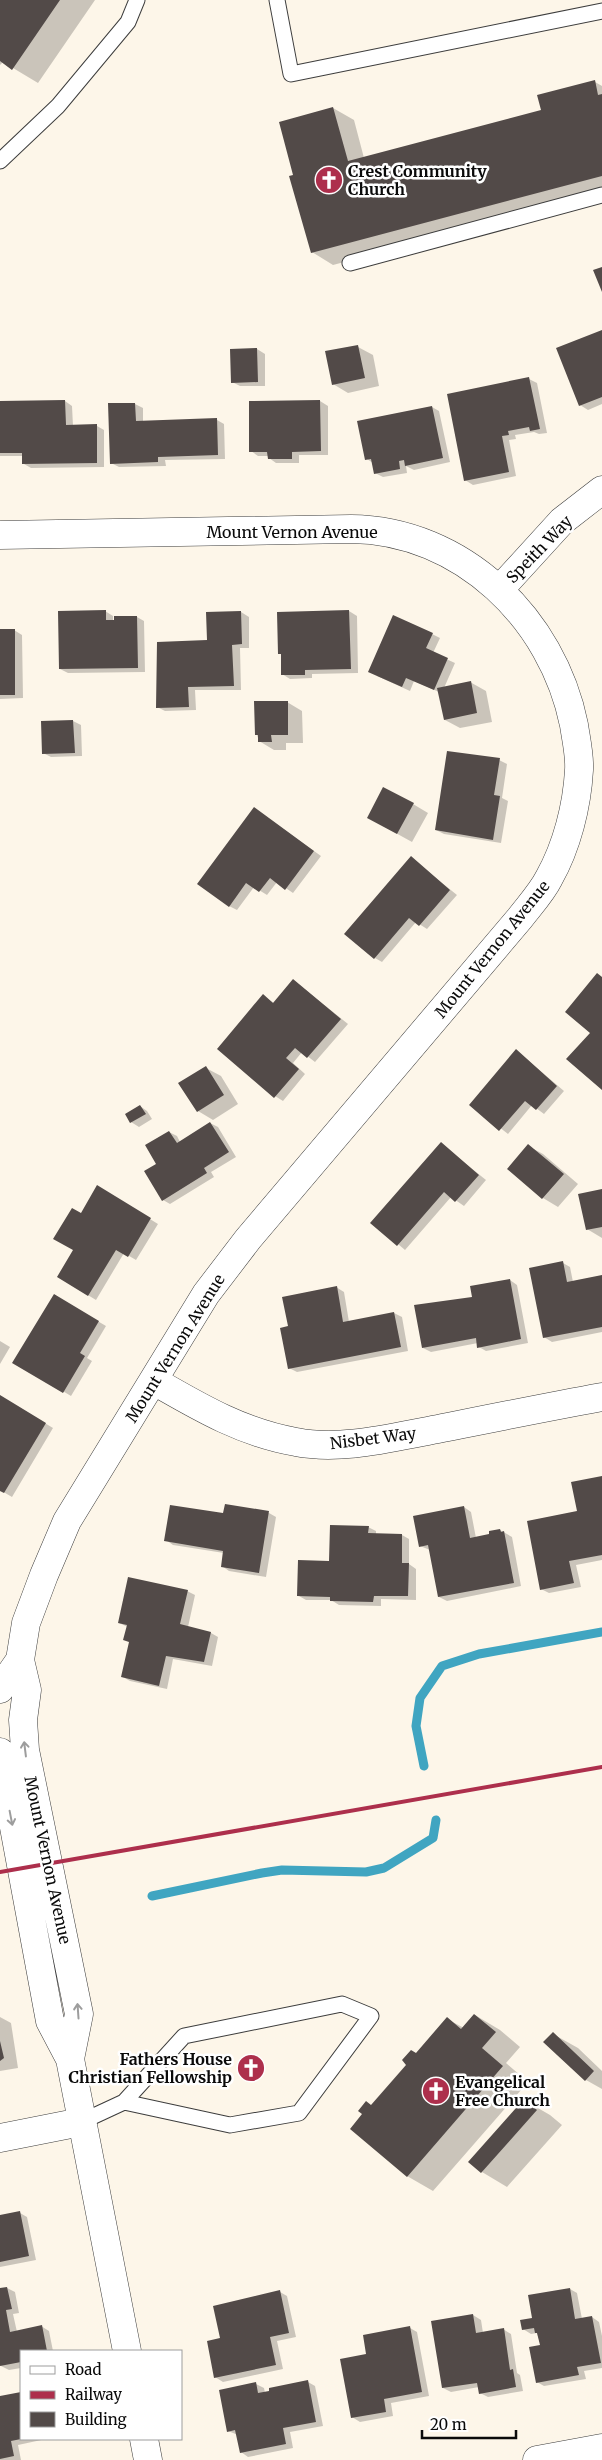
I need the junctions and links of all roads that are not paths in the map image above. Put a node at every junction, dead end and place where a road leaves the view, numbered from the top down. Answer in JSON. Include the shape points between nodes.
{"nodes":[{"id":1,"x":137,"y":0,"type":"edge"},
{"id":2,"x":281,"y":1,"type":"edge"},
{"id":3,"x":602,"y":11,"type":"edge"},
{"id":4,"x":0,"y":161,"type":"edge"},
{"id":5,"x":602,"y":195,"type":"edge"},
{"id":6,"x":350,"y":263,"type":"dead end"},
{"id":7,"x":602,"y":490,"type":"edge"},
{"id":8,"x":0,"y":535,"type":"edge"},
{"id":9,"x":500,"y":590,"type":"junction"},
{"id":10,"x":154,"y":1381,"type":"junction"},
{"id":11,"x":602,"y":1397,"type":"edge"},
{"id":12,"x":10,"y":1659,"type":"edge"},
{"id":13,"x":0,"y":1689,"type":"edge"},
{"id":14,"x":0,"y":1752,"type":"edge"},
{"id":15,"x":70,"y":2058,"type":"junction"},
{"id":16,"x":124,"y":2102,"type":"junction"},
{"id":17,"x":81,"y":2122,"type":"junction"},
{"id":18,"x":0,"y":2138,"type":"edge"},
{"id":19,"x":127,"y":2350,"type":"edge"},
{"id":20,"x":144,"y":2440,"type":"edge"},
{"id":21,"x":602,"y":2448,"type":"edge"},
{"id":22,"x":148,"y":2460,"type":"edge"},
{"id":23,"x":537,"y":2460,"type":"edge"}],
"edges":[{"from":1,"to":4,"type":"lane","via":[[128,22],[58,106]]},
{"from":2,"to":3,"type":"lane","via":[[291,74]]},
{"from":5,"to":6,"type":"lane"},
{"from":7,"to":9,"type":"street","name":"Speith Way","via":[[562,521]]},
{"from":8,"to":9,"type":"street","name":"Mount Vernon Avenue","via":[[377,530],[405,536],[450,554]]},
{"from":9,"to":10,"type":"street","name":"Mount Vernon Avenue","via":[[530,623],[553,660],[569,703],[574,729],[580,768],[576,797],[568,834],[549,879],[514,926],[248,1239],[206,1294]]},
{"from":10,"to":11,"type":"street","name":"Nisbet Way","via":[[217,1416],[252,1431],[297,1443],[378,1440]]},
{"from":10,"to":12,"type":"street","name":"Mount Vernon Avenue","via":[[67,1521]]},
{"from":12,"to":13,"type":"street","name":"Mount Vernon Avenue"},
{"from":15,"to":12,"type":"street","name":"Mount Vernon Avenue","one_way":true,"via":[[79,2014],[25,1750],[26,1690]]},
{"from":14,"to":15,"type":"street","name":"Mount Vernon Avenue","one_way":true,"via":[[50,2021]]},
{"from":15,"to":17,"type":"street","name":"Mount Vernon Avenue"},
{"from":16,"to":16,"type":"lane","via":[[230,2125],[299,2114],[371,2016],[342,2004],[184,2036]]},
{"from":16,"to":17,"type":"lane"},
{"from":17,"to":18,"type":"street"},
{"from":17,"to":19,"type":"street","name":"Mount Vernon Avenue"},
{"from":20,"to":22,"type":"street"},
{"from":21,"to":23,"type":"street"}]}
